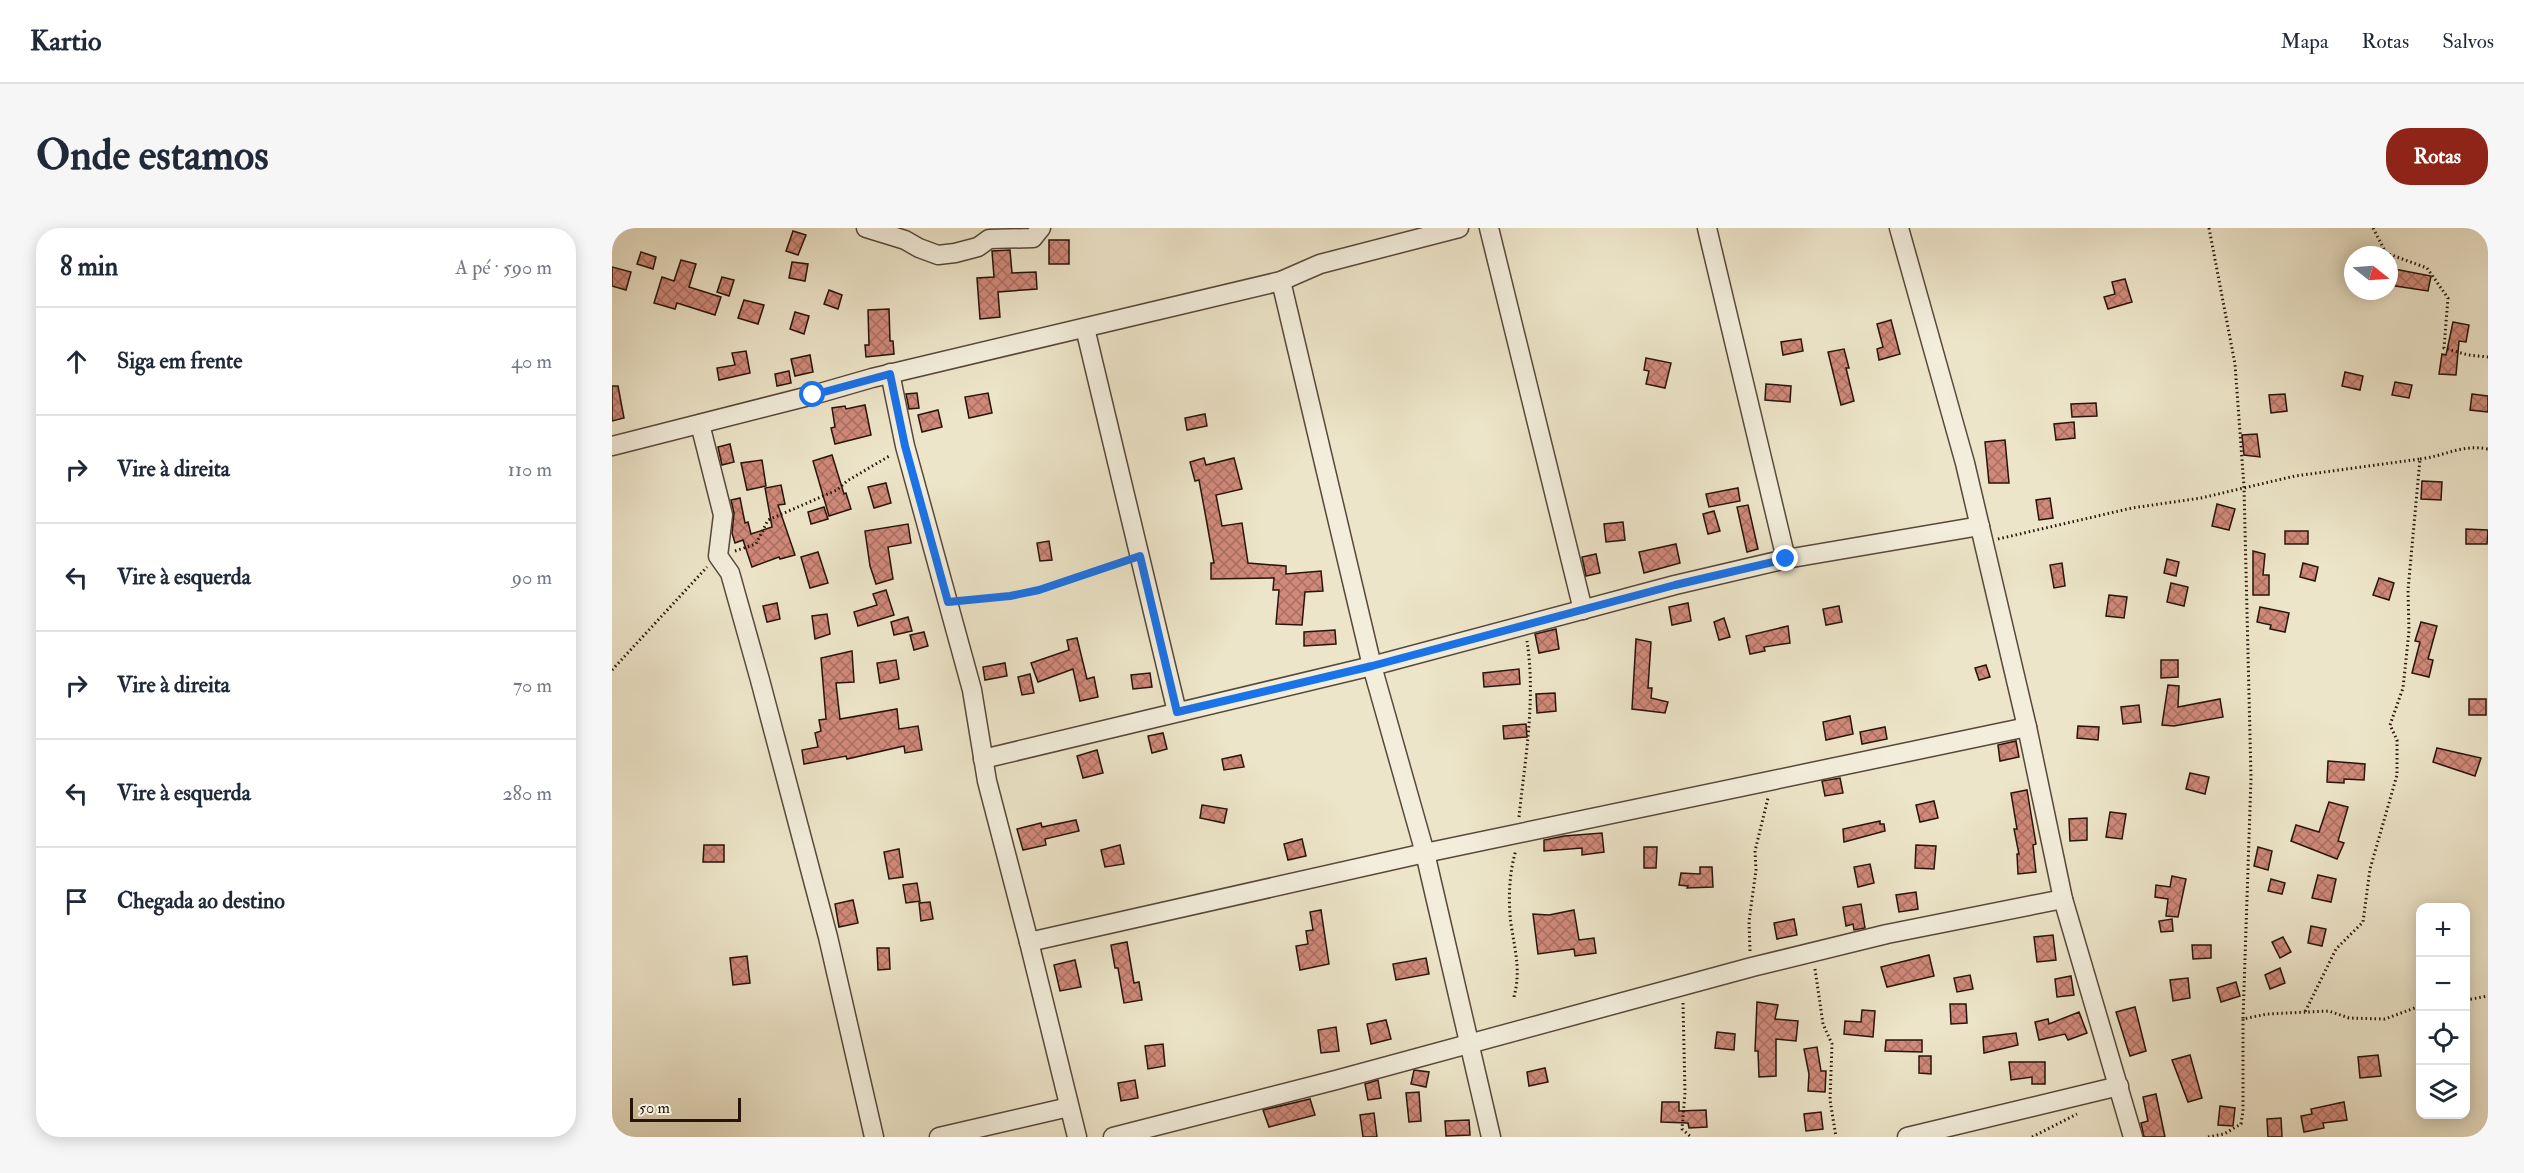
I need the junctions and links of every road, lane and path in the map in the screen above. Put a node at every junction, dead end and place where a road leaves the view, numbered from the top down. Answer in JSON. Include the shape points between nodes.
{"nodes":[{"id":1,"x":1041,"y":228,"type":"edge"},
{"id":2,"x":1459,"y":228,"type":"edge"},
{"id":3,"x":1489,"y":228,"type":"edge"},
{"id":4,"x":1707,"y":228,"type":"edge"},
{"id":5,"x":1899,"y":228,"type":"edge"},
{"id":6,"x":2209,"y":228,"type":"edge"},
{"id":7,"x":2373,"y":228,"type":"edge"},
{"id":8,"x":870,"y":229,"type":"edge"},
{"id":9,"x":1418,"y":234,"type":"edge"},
{"id":10,"x":1281,"y":281,"type":"junction"},
{"id":11,"x":1085,"y":328,"type":"junction"},
{"id":12,"x":2488,"y":357,"type":"edge"},
{"id":13,"x":890,"y":374,"type":"junction"},
{"id":14,"x":700,"y":424,"type":"junction"},
{"id":15,"x":612,"y":446,"type":"edge"},
{"id":16,"x":905,"y":446,"type":"junction"},
{"id":17,"x":2488,"y":448,"type":"edge"},
{"id":18,"x":2420,"y":459,"type":"junction"},
{"id":19,"x":2244,"y":487,"type":"junction"},
{"id":20,"x":1982,"y":534,"type":"junction"},
{"id":21,"x":718,"y":556,"type":"junction"},
{"id":22,"x":1140,"y":556,"type":"junction"},
{"id":23,"x":1786,"y":559,"type":"junction"},
{"id":24,"x":948,"y":602,"type":"junction"},
{"id":25,"x":1583,"y":610,"type":"junction"},
{"id":26,"x":1525,"y":625,"type":"junction"},
{"id":27,"x":1372,"y":666,"type":"junction"},
{"id":28,"x":612,"y":670,"type":"edge"},
{"id":29,"x":1177,"y":712,"type":"junction"},
{"id":30,"x":2027,"y":727,"type":"junction"},
{"id":31,"x":983,"y":759,"type":"junction"},
{"id":32,"x":1769,"y":781,"type":"junction"},
{"id":33,"x":1518,"y":833,"type":"junction"},
{"id":34,"x":1425,"y":853,"type":"junction"},
{"id":35,"x":2062,"y":899,"type":"junction"},
{"id":36,"x":1029,"y":942,"type":"junction"},
{"id":37,"x":1812,"y":952,"type":"junction"},
{"id":38,"x":1752,"y":967,"type":"junction"},
{"id":39,"x":1678,"y":987,"type":"junction"},
{"id":40,"x":2488,"y":996,"type":"edge"},
{"id":41,"x":1514,"y":997,"type":"dead end"},
{"id":42,"x":2470,"y":999,"type":"edge"},
{"id":43,"x":2416,"y":1008,"type":"edge"},
{"id":44,"x":2304,"y":1014,"type":"junction"},
{"id":45,"x":2243,"y":1018,"type":"junction"},
{"id":46,"x":1468,"y":1045,"type":"junction"},
{"id":47,"x":2119,"y":1086,"type":"junction"},
{"id":48,"x":1069,"y":1107,"type":"junction"},
{"id":49,"x":874,"y":1137,"type":"edge"},
{"id":50,"x":939,"y":1137,"type":"edge"},
{"id":51,"x":1077,"y":1137,"type":"edge"},
{"id":52,"x":1113,"y":1137,"type":"edge"},
{"id":53,"x":1491,"y":1137,"type":"edge"},
{"id":54,"x":1691,"y":1137,"type":"edge"},
{"id":55,"x":1836,"y":1137,"type":"edge"},
{"id":56,"x":1907,"y":1137,"type":"edge"},
{"id":57,"x":2133,"y":1137,"type":"edge"},
{"id":58,"x":2208,"y":1137,"type":"edge"}],
"edges":[{"from":1,"to":8,"type":"street","via":[[1033,238],[989,239],[978,247],[939,255]]},
{"from":2,"to":9,"type":"street"},
{"from":3,"to":25,"type":"street"},
{"from":4,"to":23,"type":"street"},
{"from":5,"to":20,"type":"street"},
{"from":6,"to":19,"type":"path","via":[[2235,364]]},
{"from":7,"to":12,"type":"path","via":[[2386,253],[2427,268],[2448,298],[2444,348]]},
{"from":9,"to":10,"type":"street","via":[[1320,264]]},
{"from":10,"to":11,"type":"street"},
{"from":10,"to":27,"type":"street"},
{"from":11,"to":13,"type":"street"},
{"from":11,"to":22,"type":"street"},
{"from":13,"to":14,"type":"street"},
{"from":13,"to":16,"type":"street"},
{"from":14,"to":15,"type":"street"},
{"from":14,"to":21,"type":"street","via":[[723,515]]},
{"from":16,"to":21,"type":"path","via":[[837,490],[768,520],[756,544]]},
{"from":16,"to":24,"type":"street"},
{"from":17,"to":18,"type":"path","via":[[2471,446]]},
{"from":18,"to":19,"type":"path"},
{"from":18,"to":44,"type":"path","via":[[2403,688],[2390,725],[2397,740],[2397,775],[2370,869],[2363,922],[2336,949]]},
{"from":19,"to":20,"type":"path","via":[[2201,498]]},
{"from":19,"to":45,"type":"path","via":[[2251,778]]},
{"from":20,"to":23,"type":"street"},
{"from":20,"to":30,"type":"street"},
{"from":21,"to":28,"type":"path"},
{"from":21,"to":49,"type":"street","via":[[730,573],[760,680],[828,937]]},
{"from":22,"to":24,"type":"path","via":[[1039,590]]},
{"from":22,"to":29,"type":"street"},
{"from":23,"to":25,"type":"street"},
{"from":24,"to":31,"type":"street","via":[[972,690]]},
{"from":25,"to":26,"type":"street"},
{"from":26,"to":27,"type":"street"},
{"from":26,"to":33,"type":"path","via":[[1530,719]]},
{"from":27,"to":29,"type":"street"},
{"from":27,"to":34,"type":"street"},
{"from":29,"to":31,"type":"street"},
{"from":30,"to":32,"type":"street"},
{"from":30,"to":35,"type":"street"},
{"from":31,"to":36,"type":"street"},
{"from":32,"to":33,"type":"street"},
{"from":32,"to":38,"type":"path","via":[[1755,851],[1749,921]]},
{"from":33,"to":34,"type":"street"},
{"from":33,"to":41,"type":"path","via":[[1510,892],[1519,978]]},
{"from":34,"to":36,"type":"street"},
{"from":34,"to":46,"type":"street"},
{"from":35,"to":37,"type":"street"},
{"from":35,"to":47,"type":"street"},
{"from":36,"to":48,"type":"street"},
{"from":37,"to":38,"type":"street"},
{"from":37,"to":55,"type":"path","via":[[1823,1024],[1832,1044],[1830,1100]]},
{"from":38,"to":39,"type":"street"},
{"from":39,"to":46,"type":"street"},
{"from":39,"to":54,"type":"path","via":[[1684,1007],[1683,1129]]},
{"from":40,"to":42,"type":"path"},
{"from":43,"to":44,"type":"path","via":[[2385,1019],[2349,1018],[2329,1011]]},
{"from":44,"to":45,"type":"path"},
{"from":45,"to":58,"type":"path","via":[[2241,1124],[2224,1134]]},
{"from":46,"to":52,"type":"street"},
{"from":46,"to":53,"type":"street"},
{"from":47,"to":56,"type":"street"},
{"from":47,"to":57,"type":"street"},
{"from":48,"to":50,"type":"street"},
{"from":48,"to":51,"type":"street"}]}
